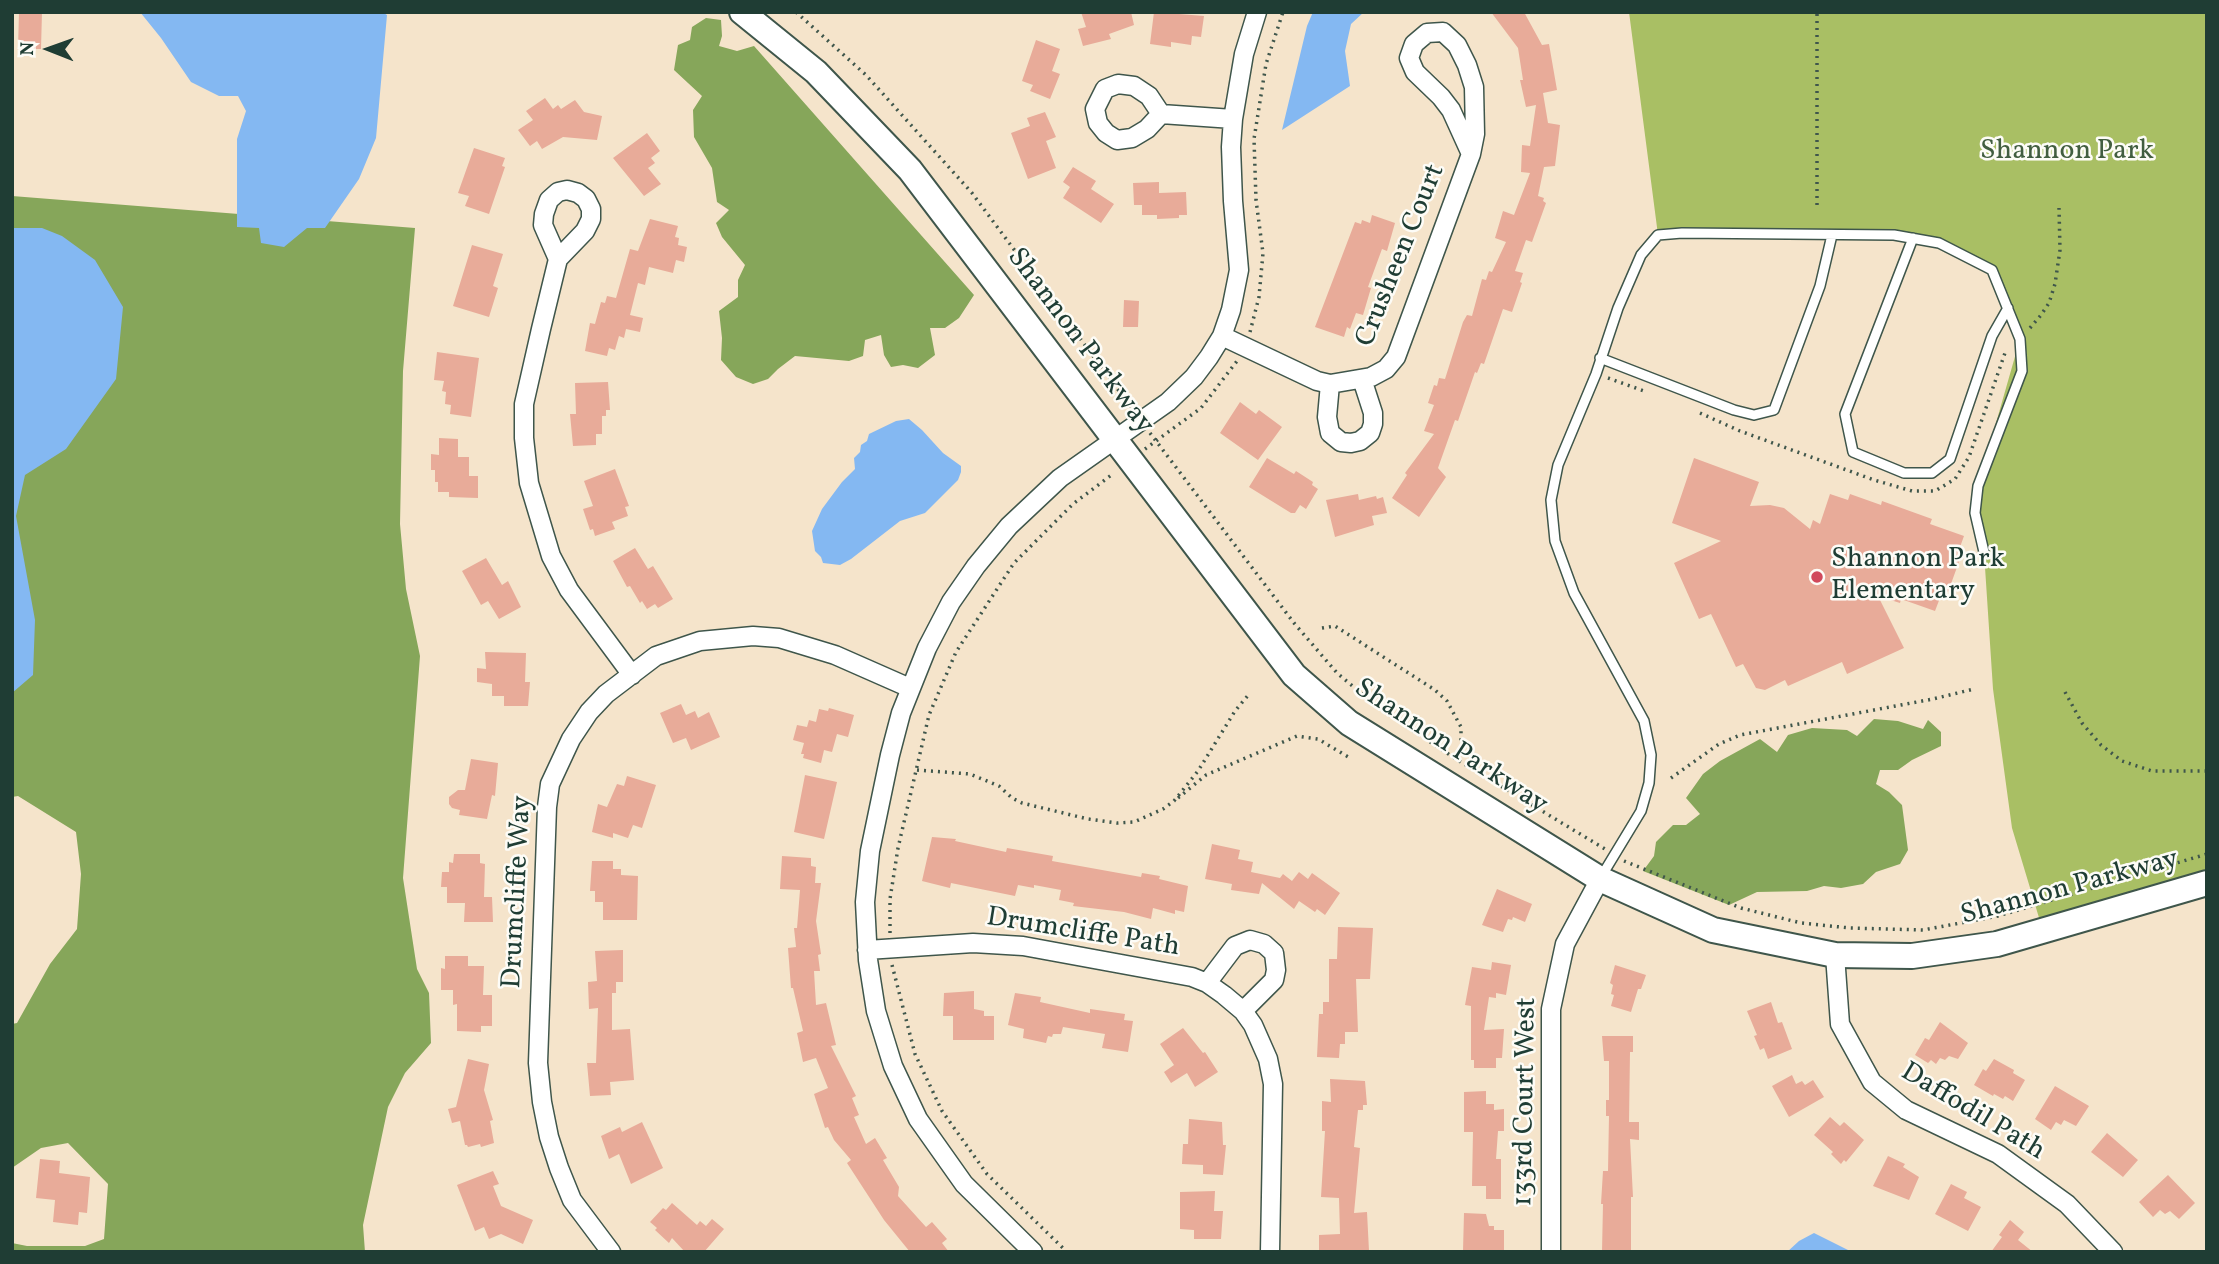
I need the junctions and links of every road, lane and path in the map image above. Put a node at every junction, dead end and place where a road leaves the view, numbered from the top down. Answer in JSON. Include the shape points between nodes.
{"nodes":[{"id":1,"x":742,"y":12,"type":"edge"},
{"id":2,"x":796,"y":12,"type":"edge"},
{"id":3,"x":1256,"y":12,"type":"edge"},
{"id":4,"x":1283,"y":12,"type":"edge"},
{"id":5,"x":1817,"y":12,"type":"edge"},
{"id":6,"x":1161,"y":114,"type":"dead end"},
{"id":7,"x":1233,"y":119,"type":"junction"},
{"id":8,"x":1471,"y":154,"type":"junction"},
{"id":9,"x":1816,"y":205,"type":"dead end"},
{"id":10,"x":2059,"y":208,"type":"dead end"},
{"id":11,"x":1832,"y":234,"type":"junction"},
{"id":12,"x":1913,"y":239,"type":"junction"},
{"id":13,"x":558,"y":259,"type":"dead end"},
{"id":14,"x":2008,"y":307,"type":"junction"},
{"id":15,"x":1222,"y":336,"type":"junction"},
{"id":16,"x":2020,"y":339,"type":"junction"},
{"id":17,"x":1247,"y":347,"type":"junction"},
{"id":18,"x":1600,"y":358,"type":"junction"},
{"id":19,"x":1596,"y":374,"type":"junction"},
{"id":20,"x":1362,"y":379,"type":"junction"},
{"id":21,"x":1329,"y":384,"type":"junction"},
{"id":22,"x":1647,"y":392,"type":"dead end"},
{"id":23,"x":1696,"y":411,"type":"dead end"},
{"id":24,"x":1141,"y":421,"type":"junction"},
{"id":25,"x":1115,"y":439,"type":"junction"},
{"id":26,"x":1157,"y":441,"type":"junction"},
{"id":27,"x":1131,"y":460,"type":"junction"},
{"id":28,"x":1984,"y":552,"type":"dead end"},
{"id":29,"x":1322,"y":628,"type":"dead end"},
{"id":30,"x":632,"y":675,"type":"junction"},
{"id":31,"x":910,"y":688,"type":"junction"},
{"id":32,"x":1974,"y":689,"type":"dead end"},
{"id":33,"x":2065,"y":692,"type":"dead end"},
{"id":34,"x":1250,"y":693,"type":"dead end"},
{"id":35,"x":1350,"y":758,"type":"dead end"},
{"id":36,"x":1456,"y":759,"type":"junction"},
{"id":37,"x":917,"y":771,"type":"junction"},
{"id":38,"x":2207,"y":771,"type":"edge"},
{"id":39,"x":1671,"y":778,"type":"dead end"},
{"id":40,"x":1174,"y":801,"type":"junction"},
{"id":41,"x":2207,"y":855,"type":"edge"},
{"id":42,"x":1615,"y":856,"type":"junction"},
{"id":43,"x":1600,"y":879,"type":"junction"},
{"id":44,"x":2207,"y":883,"type":"edge"},
{"id":45,"x":890,"y":948,"type":"junction"},
{"id":46,"x":867,"y":950,"type":"junction"},
{"id":47,"x":1835,"y":954,"type":"junction"},
{"id":48,"x":1207,"y":983,"type":"junction"},
{"id":49,"x":1243,"y":1011,"type":"junction"},
{"id":50,"x":611,"y":1252,"type":"edge"},
{"id":51,"x":1033,"y":1252,"type":"edge"},
{"id":52,"x":1067,"y":1252,"type":"edge"},
{"id":53,"x":1270,"y":1252,"type":"edge"},
{"id":54,"x":1551,"y":1252,"type":"edge"},
{"id":55,"x":2113,"y":1252,"type":"edge"}],
"edges":[{"from":1,"to":25,"type":"street","name":"Shannon Parkway","via":[[816,72],[910,170]]},
{"from":2,"to":24,"type":"path","via":[[866,75],[972,193]]},
{"from":3,"to":7,"type":"street"},
{"from":4,"to":17,"type":"path","via":[[1266,64],[1254,139],[1263,253]]},
{"from":5,"to":9,"type":"path"},
{"from":6,"to":7,"type":"street"},
{"from":7,"to":15,"type":"street","via":[[1239,270]]},
{"from":8,"to":8,"type":"street","name":"Crusheen Court","via":[[1474,87],[1467,65],[1457,45],[1443,32],[1427,33],[1414,44],[1409,58],[1415,72],[1451,110]]},
{"from":8,"to":20,"type":"street","name":"Crusheen Court","via":[[1396,357],[1386,369]]},
{"from":10,"to":16,"type":"path","via":[[2060,250],[2049,303]]},
{"from":11,"to":12,"type":"lane"},
{"from":11,"to":18,"type":"lane","via":[[1658,235],[1641,255]]},
{"from":11,"to":18,"type":"lane","via":[[1820,286],[1774,410],[1754,415],[1734,410]]},
{"from":12,"to":14,"type":"lane","via":[[1940,243],[1992,270]]},
{"from":12,"to":14,"type":"lane","via":[[1845,414],[1853,452],[1904,473],[1932,473],[1950,459],[1993,336]]},
{"from":13,"to":30,"type":"street","via":[[524,404],[529,483],[551,556],[569,590]]},
{"from":14,"to":16,"type":"lane"},
{"from":15,"to":17,"type":"street"},
{"from":15,"to":24,"type":"street","via":[[1194,377]]},
{"from":16,"to":23,"type":"path","via":[[2007,349],[1969,457],[1955,479],[1934,491],[1912,491],[1874,480]]},
{"from":16,"to":28,"type":"lane","via":[[2022,371],[1978,486],[1975,513]]},
{"from":17,"to":21,"type":"street"},
{"from":17,"to":26,"type":"path","via":[[1201,408]]},
{"from":18,"to":19,"type":"lane"},
{"from":19,"to":22,"type":"path"},
{"from":19,"to":42,"type":"lane","via":[[1558,465],[1551,500],[1555,541],[1574,593],[1644,721],[1651,755],[1641,811]]},
{"from":20,"to":21,"type":"street","name":"Crusheen Court"},
{"from":20,"to":21,"type":"street","via":[[1374,413],[1373,424],[1370,433],[1351,443],[1330,433],[1326,417]]},
{"from":24,"to":25,"type":"street"},
{"from":24,"to":26,"type":"path"},
{"from":25,"to":27,"type":"street","name":"Shannon Parkway"},
{"from":25,"to":31,"type":"street","via":[[1059,478],[993,545],[951,602]]},
{"from":26,"to":27,"type":"path"},
{"from":26,"to":36,"type":"path","via":[[1337,673],[1379,708]]},
{"from":27,"to":37,"type":"path","via":[[1073,504],[1014,563],[956,652],[929,715]]},
{"from":27,"to":43,"type":"street","name":"Shannon Parkway","via":[[1294,675],[1349,723]]},
{"from":29,"to":36,"type":"path","via":[[1335,626],[1447,701],[1461,727]]},
{"from":30,"to":31,"type":"street","name":"Drumcliffe Way","via":[[656,656],[677,648],[753,636],[806,645]]},
{"from":30,"to":50,"type":"street","name":"Drumcliffe Way","via":[[606,694],[571,739],[550,785],[547,807],[538,1063],[542,1102],[549,1137],[572,1200]]},
{"from":31,"to":46,"type":"street","via":[[870,851]]},
{"from":32,"to":39,"type":"path","via":[[1740,735]]},
{"from":33,"to":38,"type":"path","via":[[2082,723],[2122,761],[2152,771]]},
{"from":34,"to":40,"type":"path"},
{"from":35,"to":40,"type":"path","via":[[1318,739],[1297,736],[1206,775]]},
{"from":36,"to":42,"type":"path"},
{"from":37,"to":40,"type":"path","via":[[970,774],[999,786],[1022,803],[1117,823],[1134,822]]},
{"from":37,"to":45,"type":"path","via":[[890,899]]},
{"from":41,"to":42,"type":"path","via":[[1998,916],[1923,930],[1801,923],[1741,908]]},
{"from":42,"to":43,"type":"lane"},
{"from":43,"to":47,"type":"street","name":"Shannon Parkway","via":[[1713,930]]},
{"from":43,"to":54,"type":"street","name":"133rd Court West","via":[[1565,944],[1551,1009]]},
{"from":44,"to":47,"type":"street","name":"Shannon Parkway","via":[[1997,944],[1912,956]]},
{"from":45,"to":46,"type":"street","name":"Drumcliffe Path"},
{"from":45,"to":48,"type":"street","name":"Drumcliffe Path","via":[[973,943],[1023,946]]},
{"from":45,"to":52,"type":"path","via":[[915,1054],[943,1111],[987,1174]]},
{"from":46,"to":51,"type":"street","via":[[884,1038],[918,1119],[964,1184]]},
{"from":47,"to":55,"type":"street","name":"Daffodil Path","via":[[1840,1024],[1872,1082],[1906,1110],[1998,1154],[2067,1204]]},
{"from":48,"to":49,"type":"street","name":"Drumcliffe Path"},
{"from":48,"to":49,"type":"street","name":"Drumcliffe Path","via":[[1235,946],[1250,940],[1264,944],[1274,953],[1274,980]]},
{"from":49,"to":53,"type":"street","name":"Drumcliffe Path","via":[[1262,1045],[1273,1084]]}]}
